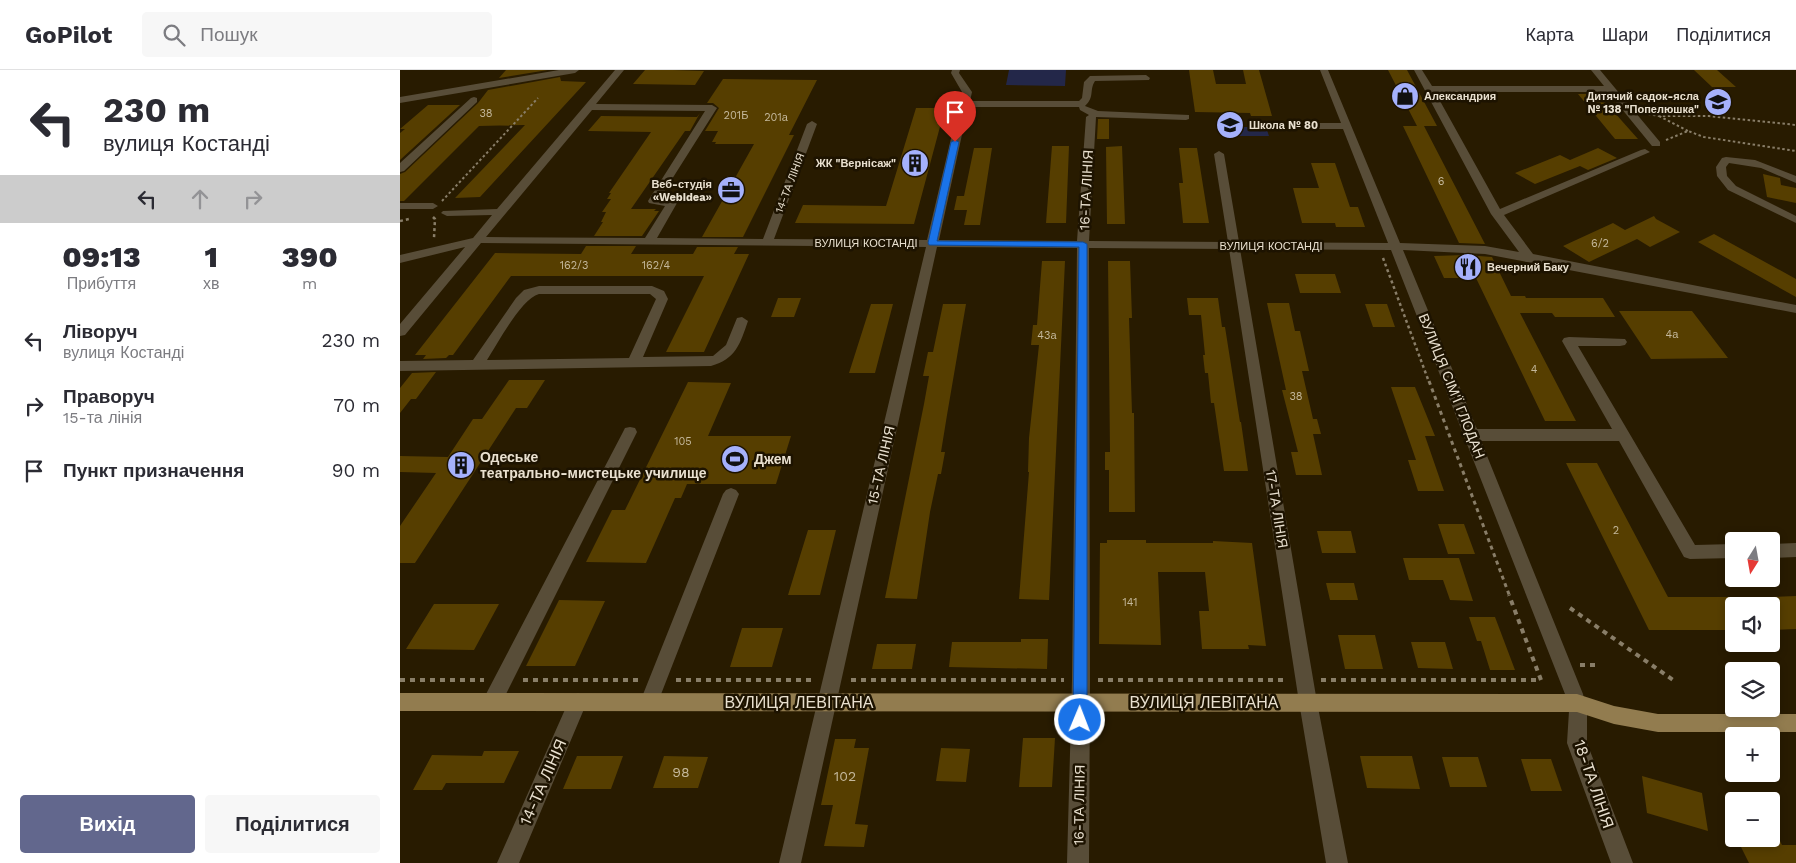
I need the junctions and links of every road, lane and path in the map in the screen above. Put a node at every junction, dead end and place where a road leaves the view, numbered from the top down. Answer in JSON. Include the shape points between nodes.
{"nodes":[{"id":1,"x":575,"y":70,"type":"edge"},
{"id":2,"x":620,"y":70,"type":"edge"},
{"id":3,"x":956,"y":70,"type":"edge"},
{"id":4,"x":1324,"y":70,"type":"edge"},
{"id":5,"x":1418,"y":70,"type":"edge"},
{"id":6,"x":1595,"y":70,"type":"edge"},
{"id":7,"x":1146,"y":78,"type":"dead end"},
{"id":8,"x":1429,"y":89,"type":"junction"},
{"id":9,"x":1610,"y":89,"type":"junction"},
{"id":10,"x":538,"y":98,"type":"dead end"},
{"id":11,"x":628,"y":98,"type":"dead end"},
{"id":12,"x":400,"y":100,"type":"edge"},
{"id":13,"x":474,"y":100,"type":"dead end"},
{"id":14,"x":593,"y":103,"type":"junction"},
{"id":15,"x":964,"y":104,"type":"junction"},
{"id":16,"x":1081,"y":104,"type":"junction"},
{"id":17,"x":1627,"y":110,"type":"junction"},
{"id":18,"x":1659,"y":116,"type":"junction"},
{"id":19,"x":1091,"y":117,"type":"dead end"},
{"id":20,"x":1186,"y":117,"type":"dead end"},
{"id":21,"x":812,"y":124,"type":"dead end"},
{"id":22,"x":1796,"y":125,"type":"edge"},
{"id":23,"x":1312,"y":126,"type":"dead end"},
{"id":24,"x":1346,"y":126,"type":"junction"},
{"id":25,"x":1688,"y":131,"type":"junction"},
{"id":26,"x":1656,"y":144,"type":"joint"},
{"id":27,"x":1796,"y":151,"type":"edge"},
{"id":28,"x":1645,"y":152,"type":"dead end"},
{"id":29,"x":1219,"y":154,"type":"dead end"},
{"id":30,"x":400,"y":169,"type":"edge"},
{"id":31,"x":1796,"y":180,"type":"edge"},
{"id":32,"x":400,"y":206,"type":"edge"},
{"id":33,"x":439,"y":208,"type":"junction"},
{"id":34,"x":501,"y":212,"type":"junction"},
{"id":35,"x":1497,"y":214,"type":"junction"},
{"id":36,"x":415,"y":218,"type":"dead end"},
{"id":37,"x":1796,"y":220,"type":"edge"},
{"id":38,"x":400,"y":221,"type":"edge"},
{"id":39,"x":478,"y":240,"type":"junction"},
{"id":40,"x":649,"y":242,"type":"junction"},
{"id":41,"x":766,"y":243,"type":"junction"},
{"id":42,"x":932,"y":243,"type":"junction"},
{"id":43,"x":1083,"y":244,"type":"junction"},
{"id":44,"x":1235,"y":245,"type":"junction"},
{"id":45,"x":1378,"y":246,"type":"junction"},
{"id":46,"x":1394,"y":246,"type":"junction"},
{"id":47,"x":434,"y":251,"type":"junction"},
{"id":48,"x":1529,"y":257,"type":"junction"},
{"id":49,"x":400,"y":259,"type":"edge"},
{"id":50,"x":1796,"y":310,"type":"edge"},
{"id":51,"x":742,"y":321,"type":"dead end"},
{"id":52,"x":400,"y":332,"type":"edge"},
{"id":53,"x":1620,"y":342,"type":"dead end"},
{"id":54,"x":634,"y":362,"type":"junction"},
{"id":55,"x":477,"y":364,"type":"junction"},
{"id":56,"x":400,"y":366,"type":"edge"},
{"id":57,"x":630,"y":432,"type":"dead end"},
{"id":58,"x":1472,"y":435,"type":"junction"},
{"id":59,"x":1623,"y":435,"type":"junction"},
{"id":60,"x":731,"y":494,"type":"dead end"},
{"id":61,"x":1796,"y":550,"type":"edge"},
{"id":62,"x":1725,"y":551,"type":"edge"},
{"id":63,"x":1780,"y":551,"type":"edge"},
{"id":64,"x":1570,"y":608,"type":"dead end"},
{"id":65,"x":400,"y":680,"type":"edge"},
{"id":66,"x":503,"y":680,"type":"junction"},
{"id":67,"x":658,"y":680,"type":"junction"},
{"id":68,"x":832,"y":680,"type":"junction"},
{"id":69,"x":1081,"y":680,"type":"junction"},
{"id":70,"x":1304,"y":680,"type":"junction"},
{"id":71,"x":1676,"y":682,"type":"dead end"},
{"id":72,"x":400,"y":702,"type":"edge"},
{"id":73,"x":492,"y":702,"type":"junction"},
{"id":74,"x":578,"y":702,"type":"junction"},
{"id":75,"x":649,"y":702,"type":"junction"},
{"id":76,"x":826,"y":702,"type":"junction"},
{"id":77,"x":1081,"y":702,"type":"junction"},
{"id":78,"x":1308,"y":702,"type":"junction"},
{"id":79,"x":1577,"y":703,"type":"junction"},
{"id":80,"x":1796,"y":723,"type":"edge"},
{"id":81,"x":508,"y":863,"type":"edge"},
{"id":82,"x":790,"y":863,"type":"edge"},
{"id":83,"x":1078,"y":863,"type":"edge"},
{"id":84,"x":1337,"y":863,"type":"edge"},
{"id":85,"x":1622,"y":863,"type":"edge"}],
"edges":[{"from":1,"to":12,"type":"street"},
{"from":2,"to":14,"type":"street"},
{"from":3,"to":15,"type":"street","name":"15-ТА ЛІНІЯ","via":[[967,92]]},
{"from":4,"to":24,"type":"street","name":"ВУЛИЦЯ СІМ'Ї ГЛОДАН"},
{"from":5,"to":8,"type":"street"},
{"from":6,"to":9,"type":"street"},
{"from":7,"to":16,"type":"street","via":[[1093,78],[1089,82],[1087,99]]},
{"from":8,"to":9,"type":"street"},
{"from":8,"to":35,"type":"street"},
{"from":9,"to":17,"type":"street"},
{"from":10,"to":33,"type":"path"},
{"from":11,"to":14,"type":"street"},
{"from":13,"to":30,"type":"street"},
{"from":14,"to":34,"type":"street"},
{"from":14,"to":40,"type":"street","via":[[712,108],[653,201],[672,203]]},
{"from":15,"to":16,"type":"street"},
{"from":15,"to":42,"type":"street","name":"15-ТА ЛІНІЯ"},
{"from":16,"to":20,"type":"street","via":[[1085,110],[1096,114]]},
{"from":17,"to":18,"type":"path"},
{"from":17,"to":26,"type":"street"},
{"from":18,"to":22,"type":"path","via":[[1709,116]]},
{"from":18,"to":25,"type":"path"},
{"from":19,"to":43,"type":"street","name":"16-ТА ЛІНІЯ"},
{"from":21,"to":41,"type":"street","name":"14-ТА ЛІНІЯ"},
{"from":23,"to":24,"type":"street"},
{"from":24,"to":46,"type":"street","name":"ВУЛИЦЯ СІМ'Ї ГЛОДАН"},
{"from":25,"to":26,"type":"path"},
{"from":25,"to":27,"type":"path","via":[[1704,138]]},
{"from":28,"to":35,"type":"street"},
{"from":29,"to":44,"type":"street","name":"17-ТА ЛІНІЯ"},
{"from":31,"to":37,"type":"street","via":[[1751,162],[1726,160],[1721,167],[1725,182],[1732,188]]},
{"from":32,"to":33,"type":"street"},
{"from":33,"to":34,"type":"street"},
{"from":33,"to":47,"type":"path","via":[[430,214],[435,220]]},
{"from":34,"to":39,"type":"street"},
{"from":35,"to":48,"type":"street"},
{"from":36,"to":38,"type":"path"},
{"from":39,"to":40,"type":"street","name":"ВУЛИЦЯ КОСТАНДІ"},
{"from":39,"to":47,"type":"street","name":"ВУЛИЦЯ КОСТАНДІ"},
{"from":39,"to":52,"type":"street"},
{"from":40,"to":41,"type":"street","name":"ВУЛИЦЯ КОСТАНДІ"},
{"from":41,"to":42,"type":"street","name":"ВУЛИЦЯ КОСТАНДІ"},
{"from":42,"to":43,"type":"street","name":"ВУЛИЦЯ КОСТАНДІ"},
{"from":42,"to":68,"type":"street","name":"15-ТА ЛІНІЯ"},
{"from":43,"to":44,"type":"street","name":"ВУЛИЦЯ КОСТАНДІ"},
{"from":43,"to":69,"type":"street","name":"16-ТА ЛІНІЯ"},
{"from":44,"to":45,"type":"street","name":"ВУЛИЦЯ КОСТАНДІ"},
{"from":44,"to":70,"type":"street","name":"17-ТА ЛІНІЯ"},
{"from":45,"to":46,"type":"street","name":"ВУЛИЦЯ КОСТАНДІ"},
{"from":45,"to":70,"type":"path","via":[[1541,680]]},
{"from":46,"to":48,"type":"street","name":"ВУЛИЦЯ КОСТАНДІ","via":[[1485,250]]},
{"from":46,"to":58,"type":"street","name":"ВУЛИЦЯ СІМ'Ї ГЛОДАН"},
{"from":47,"to":49,"type":"street","name":"ВУЛИЦЯ КОСТАНДІ"},
{"from":48,"to":50,"type":"street","name":"ВУЛИЦЯ КОСТАНДІ"},
{"from":51,"to":54,"type":"street","via":[[728,353],[721,359]]},
{"from":53,"to":59,"type":"street","via":[[1569,341]]},
{"from":54,"to":55,"type":"street"},
{"from":54,"to":55,"type":"street","via":[[662,299],[652,290],[539,290],[528,293]]},
{"from":55,"to":56,"type":"street"},
{"from":57,"to":66,"type":"street"},
{"from":58,"to":59,"type":"street"},
{"from":58,"to":79,"type":"street","name":"ВУЛИЦЯ СІМ'Ї ГЛОДАН"},
{"from":59,"to":62,"type":"street","via":[[1690,552]]},
{"from":60,"to":67,"type":"street"},
{"from":61,"to":63,"type":"street"},
{"from":64,"to":71,"type":"path"},
{"from":65,"to":66,"type":"path"},
{"from":66,"to":67,"type":"path"},
{"from":66,"to":73,"type":"street"},
{"from":67,"to":68,"type":"path"},
{"from":67,"to":75,"type":"street"},
{"from":68,"to":69,"type":"path"},
{"from":68,"to":76,"type":"street","name":"15-ТА ЛІНІЯ"},
{"from":69,"to":70,"type":"path"},
{"from":69,"to":77,"type":"street","name":"16-ТА ЛІНІЯ"},
{"from":70,"to":78,"type":"street","name":"17-ТА ЛІНІЯ"},
{"from":72,"to":73,"type":"main road","name":"ВУЛИЦЯ ЛЕВІТАНА"},
{"from":73,"to":74,"type":"main road","name":"ВУЛИЦЯ ЛЕВІТАНА"},
{"from":74,"to":75,"type":"main road","name":"ВУЛИЦЯ ЛЕВІТАНА"},
{"from":74,"to":81,"type":"street","name":"14-ТА ЛІНІЯ"},
{"from":75,"to":76,"type":"main road","name":"ВУЛИЦЯ ЛЕВІТАНА"},
{"from":76,"to":77,"type":"main road","name":"ВУЛИЦЯ ЛЕВІТАНА"},
{"from":76,"to":82,"type":"street","name":"15-ТА ЛІНІЯ"},
{"from":77,"to":78,"type":"main road","name":"ВУЛИЦЯ ЛЕВІТАНА"},
{"from":77,"to":83,"type":"street","name":"16-ТА ЛІНІЯ"},
{"from":78,"to":79,"type":"main road","name":"ВУЛИЦЯ ЛЕВІТАНА"},
{"from":78,"to":84,"type":"street","name":"17-ТА ЛІНІЯ"},
{"from":79,"to":80,"type":"main road","name":"ВУЛИЦЯ ЛЕВІТАНА","via":[[1614,715],[1658,723]]},
{"from":79,"to":85,"type":"street","name":"18-ТА ЛІНІЯ","via":[[1577,743]]}]}
